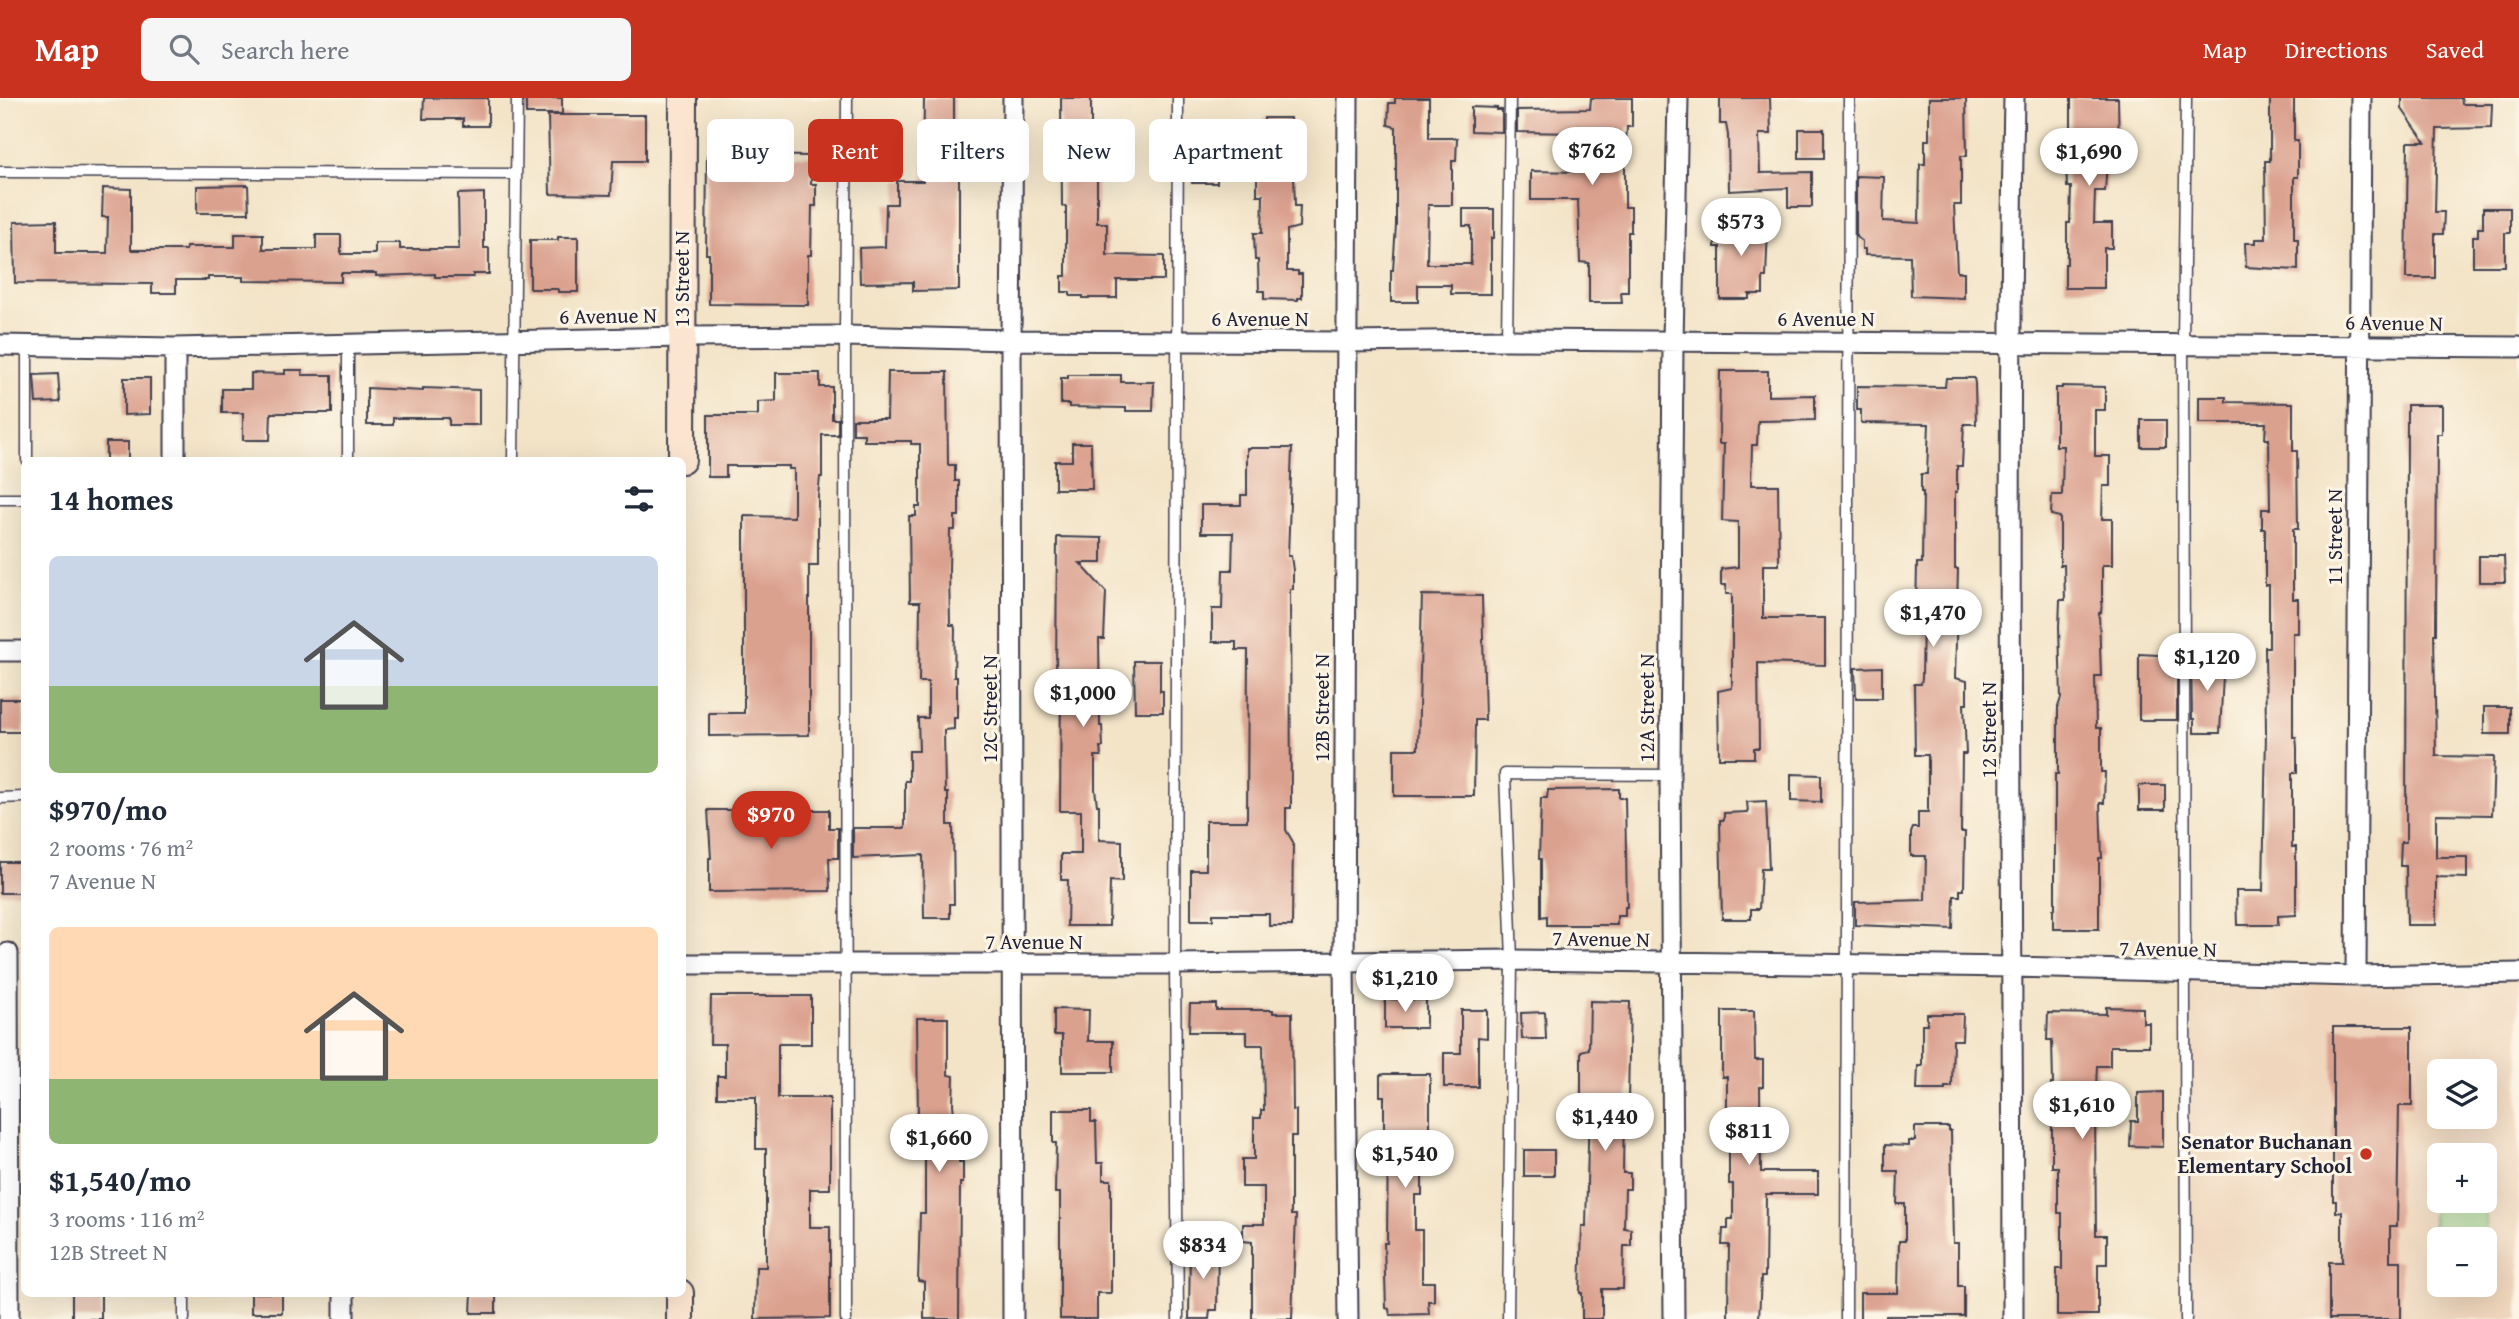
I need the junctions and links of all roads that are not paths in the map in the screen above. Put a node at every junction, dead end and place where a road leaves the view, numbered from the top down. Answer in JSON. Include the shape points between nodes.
{"nodes":[{"id":1,"x":517,"y":98,"type":"edge"},
{"id":2,"x":683,"y":98,"type":"edge"},
{"id":3,"x":847,"y":98,"type":"edge"},
{"id":4,"x":1013,"y":98,"type":"edge"},
{"id":5,"x":1178,"y":98,"type":"edge"},
{"id":6,"x":1348,"y":98,"type":"edge"},
{"id":7,"x":1510,"y":98,"type":"edge"},
{"id":8,"x":1678,"y":98,"type":"edge"},
{"id":9,"x":1849,"y":98,"type":"edge"},
{"id":10,"x":2014,"y":98,"type":"edge"},
{"id":11,"x":2186,"y":98,"type":"edge"},
{"id":12,"x":2361,"y":98,"type":"edge"},
{"id":13,"x":0,"y":172,"type":"edge"},
{"id":14,"x":516,"y":174,"type":"junction"},
{"id":15,"x":845,"y":336,"type":"junction"},
{"id":16,"x":682,"y":337,"type":"junction"},
{"id":17,"x":1011,"y":340,"type":"junction"},
{"id":18,"x":1507,"y":340,"type":"junction"},
{"id":19,"x":514,"y":341,"type":"junction"},
{"id":20,"x":1177,"y":341,"type":"junction"},
{"id":21,"x":1345,"y":342,"type":"junction"},
{"id":22,"x":1673,"y":342,"type":"junction"},
{"id":23,"x":1848,"y":342,"type":"junction"},
{"id":24,"x":2009,"y":343,"type":"junction"},
{"id":25,"x":348,"y":344,"type":"junction"},
{"id":26,"x":2183,"y":344,"type":"junction"},
{"id":27,"x":0,"y":345,"type":"edge"},
{"id":28,"x":27,"y":345,"type":"junction"},
{"id":29,"x":2358,"y":345,"type":"junction"},
{"id":30,"x":2519,"y":347,"type":"edge"},
{"id":31,"x":175,"y":348,"type":"junction"},
{"id":32,"x":27,"y":457,"type":"edge"},
{"id":33,"x":175,"y":457,"type":"edge"},
{"id":34,"x":348,"y":457,"type":"edge"},
{"id":35,"x":513,"y":457,"type":"edge"},
{"id":36,"x":682,"y":457,"type":"edge"},
{"id":37,"x":0,"y":499,"type":"edge"},
{"id":38,"x":21,"y":499,"type":"edge"},
{"id":39,"x":0,"y":651,"type":"edge"},
{"id":40,"x":21,"y":651,"type":"edge"},
{"id":41,"x":1670,"y":775,"type":"junction"},
{"id":42,"x":21,"y":797,"type":"edge"},
{"id":43,"x":0,"y":798,"type":"edge"},
{"id":44,"x":11,"y":953,"type":"edge"},
{"id":45,"x":1512,"y":960,"type":"junction"},
{"id":46,"x":1344,"y":963,"type":"junction"},
{"id":47,"x":1673,"y":963,"type":"junction"},
{"id":48,"x":686,"y":964,"type":"edge"},
{"id":49,"x":1175,"y":964,"type":"junction"},
{"id":50,"x":845,"y":965,"type":"junction"},
{"id":51,"x":1014,"y":965,"type":"junction"},
{"id":52,"x":1846,"y":965,"type":"junction"},
{"id":53,"x":2013,"y":967,"type":"junction"},
{"id":54,"x":2184,"y":972,"type":"junction"},
{"id":55,"x":2519,"y":973,"type":"edge"},
{"id":56,"x":2356,"y":976,"type":"junction"},
{"id":57,"x":184,"y":1297,"type":"edge"},
{"id":58,"x":344,"y":1297,"type":"edge"},
{"id":59,"x":680,"y":1297,"type":"edge"},
{"id":60,"x":9,"y":1319,"type":"edge"},
{"id":61,"x":184,"y":1319,"type":"edge"},
{"id":62,"x":344,"y":1319,"type":"edge"},
{"id":63,"x":680,"y":1319,"type":"edge"},
{"id":64,"x":846,"y":1319,"type":"edge"},
{"id":65,"x":1013,"y":1319,"type":"edge"},
{"id":66,"x":1178,"y":1319,"type":"edge"},
{"id":67,"x":1348,"y":1319,"type":"edge"},
{"id":68,"x":1508,"y":1319,"type":"edge"},
{"id":69,"x":1674,"y":1319,"type":"edge"},
{"id":70,"x":1846,"y":1319,"type":"edge"},
{"id":71,"x":2012,"y":1319,"type":"edge"},
{"id":72,"x":2186,"y":1319,"type":"edge"}],
"edges":[{"from":1,"to":14,"type":"lane"},
{"from":2,"to":16,"type":"street","name":"13 Street N"},
{"from":3,"to":15,"type":"lane"},
{"from":4,"to":17,"type":"street","name":"12C Street N"},
{"from":5,"to":20,"type":"lane"},
{"from":6,"to":21,"type":"street","name":"12B Street N"},
{"from":7,"to":18,"type":"lane"},
{"from":8,"to":22,"type":"street","name":"12A Street N"},
{"from":9,"to":23,"type":"lane"},
{"from":10,"to":24,"type":"street","name":"12 Street N"},
{"from":11,"to":26,"type":"lane"},
{"from":12,"to":29,"type":"street","name":"11 Street N"},
{"from":13,"to":14,"type":"lane"},
{"from":14,"to":19,"type":"lane"},
{"from":15,"to":16,"type":"street","name":"6 Avenue N"},
{"from":15,"to":17,"type":"street","name":"6 Avenue N"},
{"from":15,"to":50,"type":"lane"},
{"from":16,"to":19,"type":"street","name":"6 Avenue N"},
{"from":16,"to":36,"type":"street","name":"13 Street N"},
{"from":17,"to":20,"type":"street","name":"6 Avenue N"},
{"from":17,"to":51,"type":"street","name":"12C Street N"},
{"from":18,"to":21,"type":"street","name":"6 Avenue N"},
{"from":18,"to":22,"type":"street","name":"6 Avenue N"},
{"from":19,"to":25,"type":"street","name":"6 Avenue N"},
{"from":19,"to":35,"type":"lane"},
{"from":20,"to":21,"type":"street","name":"6 Avenue N"},
{"from":20,"to":49,"type":"lane"},
{"from":21,"to":46,"type":"street","name":"12B Street N"},
{"from":22,"to":23,"type":"street","name":"6 Avenue N"},
{"from":22,"to":41,"type":"street","name":"12A Street N"},
{"from":23,"to":24,"type":"street","name":"6 Avenue N"},
{"from":23,"to":52,"type":"lane"},
{"from":24,"to":26,"type":"street","name":"6 Avenue N"},
{"from":24,"to":53,"type":"street","name":"12 Street N"},
{"from":25,"to":31,"type":"street","name":"6 Avenue N"},
{"from":25,"to":34,"type":"lane"},
{"from":26,"to":29,"type":"street","name":"6 Avenue N"},
{"from":26,"to":54,"type":"lane"},
{"from":27,"to":28,"type":"street","name":"6 Avenue N"},
{"from":28,"to":31,"type":"street","name":"6 Avenue N"},
{"from":28,"to":32,"type":"lane"},
{"from":29,"to":30,"type":"street","name":"6 Avenue N"},
{"from":29,"to":56,"type":"street","name":"11 Street N"},
{"from":31,"to":33,"type":"street"},
{"from":37,"to":38,"type":"lane"},
{"from":39,"to":40,"type":"street"},
{"from":41,"to":45,"type":"lane","via":[[1505,774]]},
{"from":41,"to":47,"type":"street","name":"12A Street N"},
{"from":42,"to":43,"type":"lane"},
{"from":44,"to":60,"type":"street"},
{"from":45,"to":46,"type":"street","name":"7 Avenue N"},
{"from":45,"to":47,"type":"street","name":"7 Avenue N"},
{"from":45,"to":68,"type":"lane"},
{"from":46,"to":49,"type":"street","name":"7 Avenue N"},
{"from":46,"to":67,"type":"street","name":"12B Street N"},
{"from":47,"to":52,"type":"street","name":"7 Avenue N"},
{"from":47,"to":69,"type":"street","name":"12A Street N"},
{"from":48,"to":50,"type":"street","name":"7 Avenue N"},
{"from":49,"to":51,"type":"street","name":"7 Avenue N"},
{"from":49,"to":66,"type":"lane"},
{"from":50,"to":51,"type":"street","name":"7 Avenue N"},
{"from":50,"to":64,"type":"lane"},
{"from":51,"to":65,"type":"street","name":"12C Street N"},
{"from":52,"to":53,"type":"street","name":"7 Avenue N"},
{"from":52,"to":70,"type":"lane"},
{"from":53,"to":54,"type":"street","name":"7 Avenue N"},
{"from":53,"to":71,"type":"street","name":"12 Street N"},
{"from":54,"to":56,"type":"street","name":"7 Avenue N"},
{"from":54,"to":72,"type":"lane"},
{"from":55,"to":56,"type":"street","name":"7 Avenue N"},
{"from":57,"to":61,"type":"lane"},
{"from":58,"to":62,"type":"street"},
{"from":59,"to":63,"type":"street"}]}
